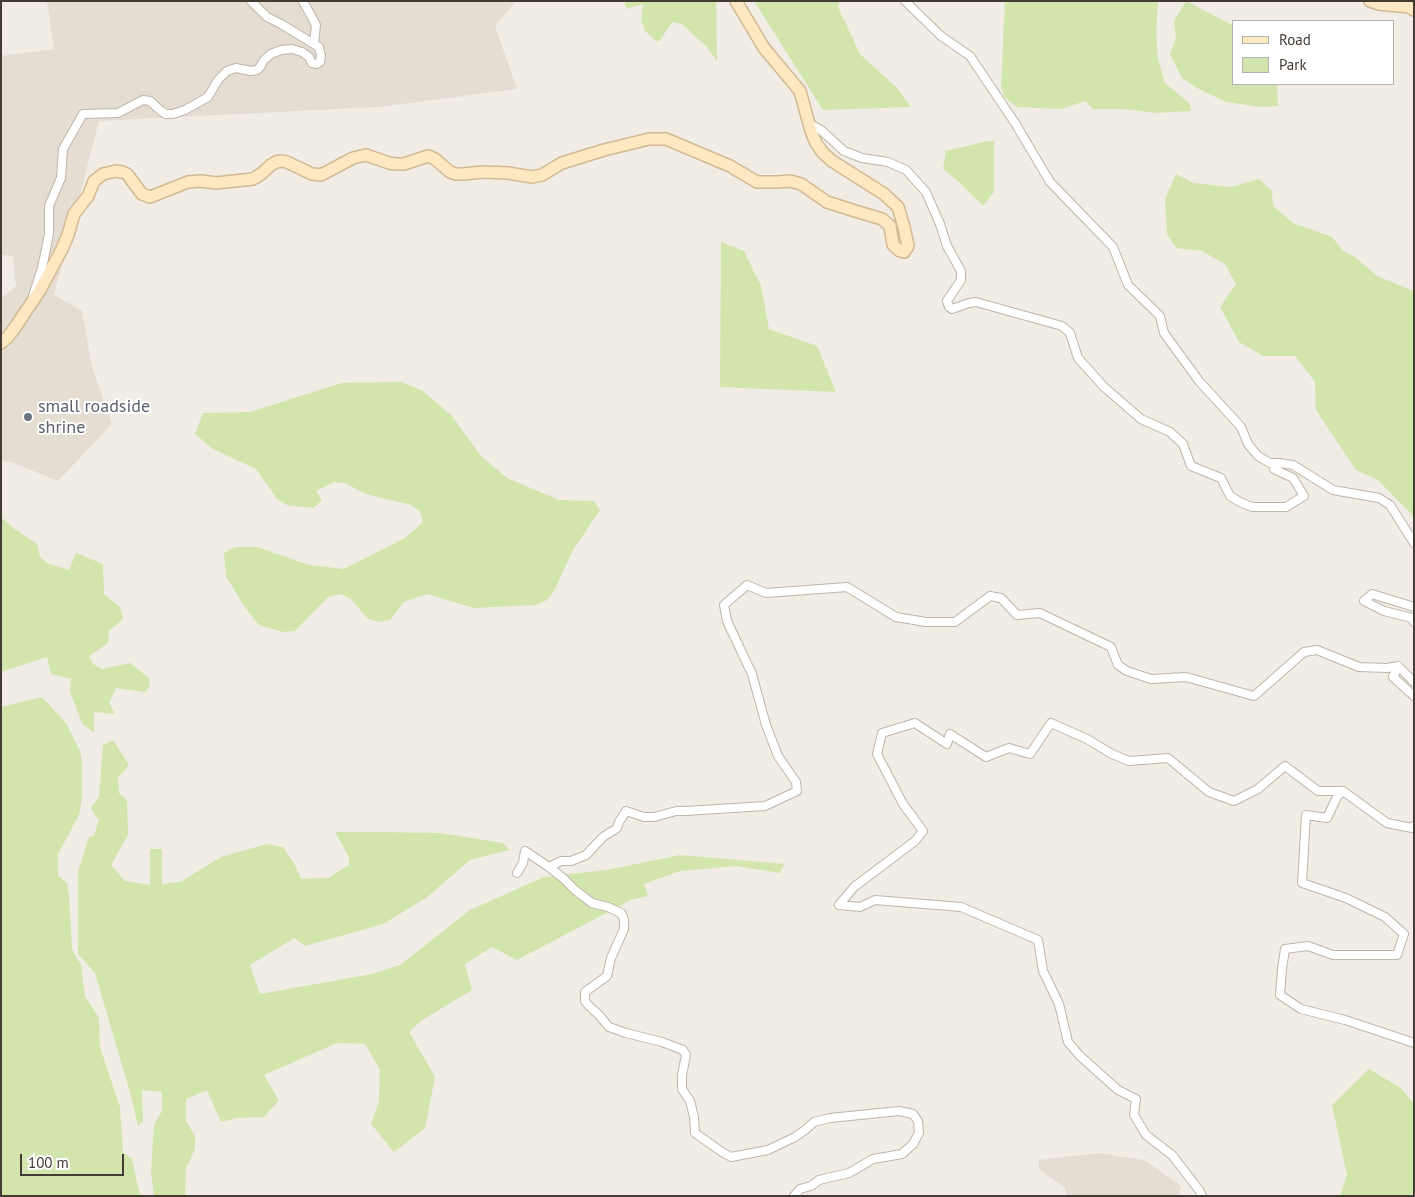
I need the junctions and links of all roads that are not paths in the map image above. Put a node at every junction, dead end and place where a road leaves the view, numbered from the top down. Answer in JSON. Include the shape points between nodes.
{"nodes":[{"id":1,"x":251,"y":1,"type":"edge"},
{"id":2,"x":302,"y":1,"type":"edge"},
{"id":3,"x":736,"y":1,"type":"edge"},
{"id":4,"x":905,"y":1,"type":"edge"},
{"id":5,"x":1370,"y":1,"type":"edge"},
{"id":6,"x":1414,"y":10,"type":"edge"},
{"id":7,"x":314,"y":44,"type":"junction"},
{"id":8,"x":808,"y":123,"type":"junction"},
{"id":9,"x":33,"y":302,"type":"junction"},
{"id":10,"x":1,"y":343,"type":"edge"},
{"id":11,"x":1279,"y":462,"type":"junction"},
{"id":12,"x":1414,"y":543,"type":"edge"},
{"id":13,"x":1414,"y":607,"type":"edge"},
{"id":14,"x":1414,"y":622,"type":"edge"},
{"id":15,"x":1398,"y":666,"type":"junction"},
{"id":16,"x":1414,"y":682,"type":"edge"},
{"id":17,"x":1414,"y":696,"type":"edge"},
{"id":18,"x":1343,"y":791,"type":"junction"},
{"id":19,"x":1414,"y":826,"type":"edge"},
{"id":20,"x":549,"y":867,"type":"junction"},
{"id":21,"x":517,"y":873,"type":"dead end"},
{"id":22,"x":1414,"y":1043,"type":"edge"},
{"id":23,"x":794,"y":1196,"type":"edge"},
{"id":24,"x":1202,"y":1196,"type":"edge"}],
"edges":[{"from":1,"to":7,"type":"street","via":[[267,17]]},
{"from":2,"to":7,"type":"street","via":[[316,25]]},
{"from":3,"to":8,"type":"main road","via":[[764,48],[800,91]]},
{"from":4,"to":11,"type":"street","via":[[941,36],[970,56],[1050,182],[1113,247],[1128,285],[1160,316],[1164,333],[1199,381],[1241,427],[1248,444],[1258,456],[1270,463]]},
{"from":5,"to":6,"type":"main road"},
{"from":7,"to":9,"type":"street","via":[[319,47],[321,56],[317,64],[302,52],[281,50],[264,60],[257,70],[236,68],[227,71],[208,97],[173,114],[166,114],[150,101],[143,100],[118,113],[83,114],[63,149],[62,178],[49,206],[48,239]]},
{"from":8,"to":9,"type":"main road","via":[[823,153],[898,207],[908,246],[904,252],[893,245],[890,226],[882,219],[827,202],[801,184],[757,182],[730,166],[666,139],[649,139],[604,150],[562,163],[532,177],[508,173],[456,174],[428,156],[396,164],[366,155],[353,158],[321,175],[282,161],[253,179],[188,182],[150,198],[142,194],[127,174],[116,171],[103,174],[94,181],[88,196],[74,214],[62,249]]},
{"from":8,"to":11,"type":"street","via":[[844,151],[906,170],[926,192],[947,246],[961,271],[961,280],[947,301],[952,310],[976,302],[1062,326],[1070,333],[1078,358],[1104,387],[1141,419],[1170,432],[1183,444],[1191,466],[1221,478],[1230,496],[1240,502],[1252,507],[1286,507],[1304,496],[1293,478],[1274,469]]},
{"from":9,"to":10,"type":"main road"},
{"from":11,"to":12,"type":"street","via":[[1294,465],[1333,490],[1378,498],[1390,506]]},
{"from":13,"to":14,"type":"street","via":[[1372,594],[1364,601],[1384,611],[1412,618]]},
{"from":15,"to":16,"type":"street"},
{"from":15,"to":17,"type":"street","via":[[1393,677]]},
{"from":15,"to":20,"type":"street","via":[[1360,667],[1317,650],[1304,652],[1254,696],[1186,677],[1151,679],[1127,671],[1118,665],[1111,647],[1040,613],[1018,615],[1001,598],[990,596],[955,622],[926,622],[896,617],[848,587],[766,593],[747,585],[724,605],[727,621],[752,674],[778,756],[796,782],[798,791],[765,806],[676,811],[644,818],[626,811],[617,828],[586,855]]},
{"from":18,"to":19,"type":"street","via":[[1387,823]]},
{"from":18,"to":22,"type":"street","via":[[1327,818],[1306,815],[1302,884],[1346,898],[1385,917],[1404,934],[1397,954],[1333,954],[1308,946],[1286,949],[1280,996],[1301,1008]]},
{"from":18,"to":24,"type":"street","via":[[1318,791],[1285,766],[1258,789],[1234,801],[1209,792],[1168,758],[1129,761],[1050,723],[1030,754],[1009,748],[986,756],[950,734],[947,744],[915,723],[882,733],[877,754],[903,804],[923,831],[915,841],[854,887],[839,905],[860,907],[875,900],[961,907],[1038,940],[1043,971],[1059,1004],[1068,1042],[1118,1090],[1136,1099],[1134,1114],[1146,1134],[1172,1154]]},
{"from":20,"to":21,"type":"street","via":[[526,850]]},
{"from":20,"to":23,"type":"street","via":[[592,903],[621,913],[624,919],[624,929],[607,976],[585,992],[585,1001],[609,1027],[683,1050],[686,1055],[682,1090],[690,1101],[695,1133],[722,1152],[730,1157],[768,1150],[795,1137],[814,1122],[830,1118],[899,1111],[913,1114],[918,1121],[919,1133],[914,1144],[902,1154],[873,1159],[849,1173],[819,1180],[800,1189]]}]}
